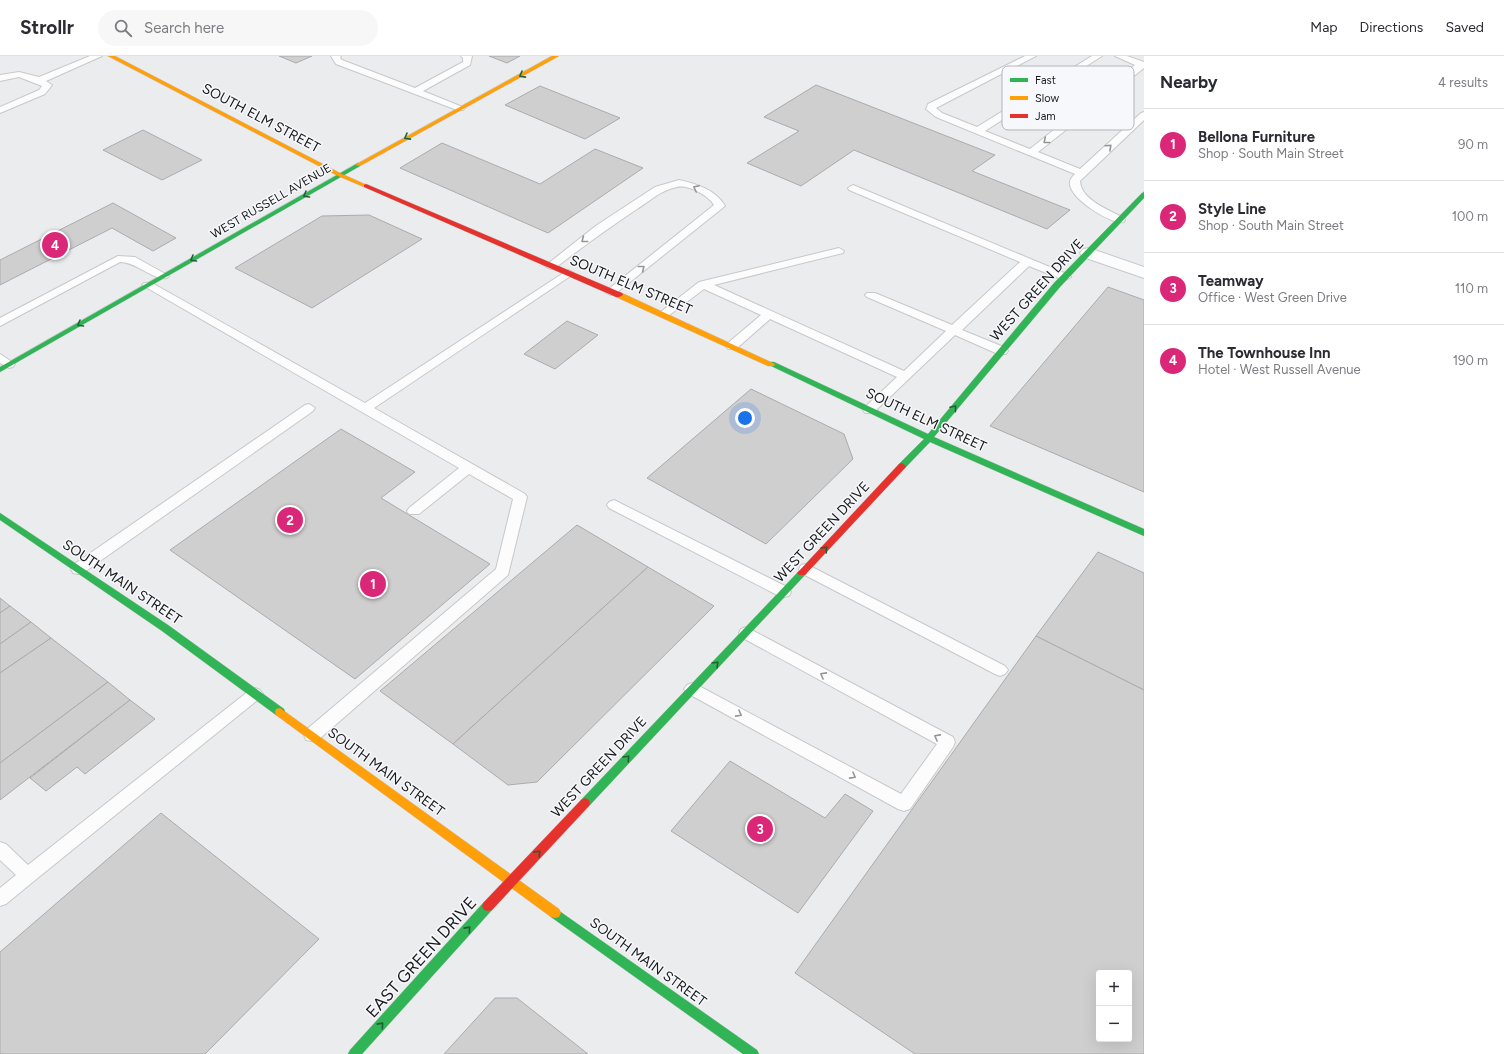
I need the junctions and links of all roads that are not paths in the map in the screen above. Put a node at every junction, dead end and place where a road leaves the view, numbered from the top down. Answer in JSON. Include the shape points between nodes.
{"nodes":[{"id":1,"x":98,"y":56,"type":"edge"},
{"id":2,"x":112,"y":56,"type":"edge"},
{"id":3,"x":337,"y":56,"type":"edge"},
{"id":4,"x":465,"y":56,"type":"edge"},
{"id":5,"x":556,"y":56,"type":"edge"},
{"id":6,"x":1032,"y":56,"type":"edge"},
{"id":7,"x":1098,"y":56,"type":"edge"},
{"id":8,"x":1119,"y":56,"type":"edge"},
{"id":9,"x":1143,"y":64,"type":"edge"},
{"id":10,"x":1012,"y":66,"type":"edge"},
{"id":11,"x":1082,"y":66,"type":"edge"},
{"id":12,"x":1002,"y":71,"type":"edge"},
{"id":13,"x":1134,"y":71,"type":"edge"},
{"id":14,"x":0,"y":78,"type":"edge"},
{"id":15,"x":38,"y":80,"type":"junction"},
{"id":16,"x":415,"y":91,"type":"junction"},
{"id":17,"x":460,"y":108,"type":"junction"},
{"id":18,"x":0,"y":110,"type":"edge"},
{"id":19,"x":1144,"y":115,"type":"edge"},
{"id":20,"x":1002,"y":116,"type":"edge"},
{"id":21,"x":1134,"y":124,"type":"edge"},
{"id":22,"x":1060,"y":130,"type":"edge"},
{"id":23,"x":1128,"y":130,"type":"edge"},
{"id":24,"x":978,"y":131,"type":"junction"},
{"id":25,"x":1031,"y":153,"type":"junction"},
{"id":26,"x":1081,"y":174,"type":"junction"},
{"id":27,"x":340,"y":176,"type":"junction"},
{"id":28,"x":853,"y":188,"type":"dead end"},
{"id":29,"x":1144,"y":194,"type":"edge"},
{"id":30,"x":1120,"y":220,"type":"junction"},
{"id":31,"x":839,"y":251,"type":"dead end"},
{"id":32,"x":1089,"y":253,"type":"junction"},
{"id":33,"x":1028,"y":261,"type":"junction"},
{"id":34,"x":551,"y":266,"type":"junction"},
{"id":35,"x":568,"y":273,"type":"junction"},
{"id":36,"x":1144,"y":273,"type":"edge"},
{"id":37,"x":163,"y":276,"type":"junction"},
{"id":38,"x":1065,"y":277,"type":"junction"},
{"id":39,"x":703,"y":284,"type":"junction"},
{"id":40,"x":148,"y":285,"type":"junction"},
{"id":41,"x":611,"y":292,"type":"junction"},
{"id":42,"x":871,"y":295,"type":"dead end"},
{"id":43,"x":664,"y":314,"type":"junction"},
{"id":44,"x":768,"y":314,"type":"junction"},
{"id":45,"x":0,"y":323,"type":"edge"},
{"id":46,"x":953,"y":331,"type":"junction"},
{"id":47,"x":732,"y":346,"type":"junction"},
{"id":48,"x":1002,"y":351,"type":"junction"},
{"id":49,"x":3,"y":364,"type":"edge"},
{"id":50,"x":905,"y":376,"type":"junction"},
{"id":51,"x":309,"y":408,"type":"dead end"},
{"id":52,"x":366,"y":408,"type":"junction"},
{"id":53,"x":869,"y":410,"type":"junction"},
{"id":54,"x":930,"y":438,"type":"junction"},
{"id":55,"x":469,"y":467,"type":"junction"},
{"id":56,"x":614,"y":505,"type":"dead end"},
{"id":57,"x":414,"y":511,"type":"dead end"},
{"id":58,"x":0,"y":516,"type":"edge"},
{"id":59,"x":1144,"y":533,"type":"edge"},
{"id":60,"x":78,"y":569,"type":"junction"},
{"id":61,"x":806,"y":569,"type":"junction"},
{"id":62,"x":784,"y":592,"type":"junction"},
{"id":63,"x":746,"y":633,"type":"junction"},
{"id":64,"x":1000,"y":670,"type":"dead end"},
{"id":65,"x":692,"y":688,"type":"junction"},
{"id":66,"x":255,"y":694,"type":"junction"},
{"id":67,"x":312,"y":735,"type":"junction"},
{"id":68,"x":0,"y":850,"type":"edge"},
{"id":69,"x":28,"y":876,"type":"junction"},
{"id":70,"x":511,"y":881,"type":"junction"},
{"id":71,"x":0,"y":898,"type":"edge"},
{"id":72,"x":354,"y":1054,"type":"edge"},
{"id":73,"x":753,"y":1054,"type":"edge"}],
"edges":[{"from":1,"to":15,"type":"lane"},
{"from":2,"to":27,"type":"main road","name":"SOUTH ELM STREET"},
{"from":3,"to":16,"type":"lane","via":[[335,57],[339,62]]},
{"from":4,"to":16,"type":"lane","via":[[468,57],[467,63]]},
{"from":5,"to":17,"type":"main road","name":"WEST RUSSELL AVENUE","one_way":true},
{"from":6,"to":10,"type":"lane"},
{"from":7,"to":11,"type":"lane"},
{"from":8,"to":9,"type":"lane"},
{"from":9,"to":13,"type":"lane","one_way":true},
{"from":12,"to":24,"type":"lane","via":[[931,106],[939,115]]},
{"from":14,"to":15,"type":"lane","via":[[24,74]]},
{"from":15,"to":18,"type":"lane","via":[[47,85],[42,92]]},
{"from":16,"to":17,"type":"lane"},
{"from":17,"to":27,"type":"main road","name":"WEST RUSSELL AVENUE","one_way":true},
{"from":21,"to":19,"type":"lane","one_way":true},
{"from":20,"to":24,"type":"lane"},
{"from":22,"to":25,"type":"lane","one_way":true},
{"from":26,"to":23,"type":"lane","one_way":true},
{"from":24,"to":25,"type":"lane"},
{"from":25,"to":26,"type":"lane"},
{"from":26,"to":30,"type":"lane","via":[[1075,181],[1075,188],[1080,195]]},
{"from":27,"to":34,"type":"main road","name":"SOUTH ELM STREET"},
{"from":27,"to":37,"type":"main road","name":"WEST RUSSELL AVENUE","one_way":true},
{"from":28,"to":33,"type":"lane"},
{"from":29,"to":30,"type":"main road","name":"WEST GREEN DRIVE"},
{"from":30,"to":32,"type":"main road","name":"WEST GREEN DRIVE"},
{"from":31,"to":39,"type":"lane"},
{"from":32,"to":36,"type":"street"},
{"from":32,"to":38,"type":"main road","name":"WEST GREEN DRIVE"},
{"from":33,"to":38,"type":"lane"},
{"from":33,"to":46,"type":"lane"},
{"from":34,"to":35,"type":"main road","name":"SOUTH ELM STREET"},
{"from":41,"to":34,"type":"lane","one_way":true,"via":[[720,206],[716,199],[693,186],[679,183],[659,189],[601,227]]},
{"from":35,"to":41,"type":"main road","name":"SOUTH ELM STREET"},
{"from":35,"to":52,"type":"lane"},
{"from":37,"to":40,"type":"main road","name":"WEST RUSSELL AVENUE"},
{"from":37,"to":45,"type":"lane","via":[[131,259],[118,259]]},
{"from":38,"to":48,"type":"main road","name":"WEST GREEN DRIVE"},
{"from":39,"to":43,"type":"lane"},
{"from":39,"to":44,"type":"lane"},
{"from":40,"to":49,"type":"main road","name":"WEST RUSSELL AVENUE","one_way":true},
{"from":40,"to":52,"type":"lane"},
{"from":41,"to":43,"type":"main road","name":"SOUTH ELM STREET"},
{"from":42,"to":46,"type":"lane"},
{"from":43,"to":47,"type":"main road","name":"SOUTH ELM STREET"},
{"from":44,"to":47,"type":"lane"},
{"from":44,"to":50,"type":"lane"},
{"from":46,"to":48,"type":"lane"},
{"from":46,"to":50,"type":"lane"},
{"from":47,"to":53,"type":"main road","name":"SOUTH ELM STREET"},
{"from":54,"to":48,"type":"main road","name":"WEST GREEN DRIVE","one_way":true},
{"from":50,"to":53,"type":"lane"},
{"from":51,"to":60,"type":"lane"},
{"from":52,"to":55,"type":"lane"},
{"from":53,"to":54,"type":"main road","name":"SOUTH ELM STREET"},
{"from":54,"to":59,"type":"main road","name":"SOUTH ELM STREET"},
{"from":61,"to":54,"type":"main road","name":"WEST GREEN DRIVE","one_way":true},
{"from":55,"to":57,"type":"lane"},
{"from":55,"to":67,"type":"lane","via":[[520,497],[503,571]]},
{"from":56,"to":62,"type":"lane"},
{"from":58,"to":60,"type":"main road","name":"SOUTH MAIN STREET"},
{"from":60,"to":66,"type":"main road","name":"SOUTH MAIN STREET"},
{"from":61,"to":62,"type":"main road","name":"WEST GREEN DRIVE"},
{"from":61,"to":64,"type":"lane"},
{"from":62,"to":63,"type":"main road","name":"WEST GREEN DRIVE"},
{"from":65,"to":63,"type":"main road","name":"WEST GREEN DRIVE","one_way":true},
{"from":65,"to":63,"type":"lane","one_way":true,"via":[[904,804],[947,742]]},
{"from":70,"to":65,"type":"main road","name":"WEST GREEN DRIVE","one_way":true},
{"from":66,"to":67,"type":"main road","name":"SOUTH MAIN STREET"},
{"from":66,"to":69,"type":"lane"},
{"from":67,"to":70,"type":"main road","name":"SOUTH MAIN STREET"},
{"from":68,"to":69,"type":"lane"},
{"from":69,"to":71,"type":"lane"},
{"from":72,"to":70,"type":"main road","name":"EAST GREEN DRIVE","one_way":true},
{"from":70,"to":73,"type":"main road","name":"SOUTH MAIN STREET"}]}
